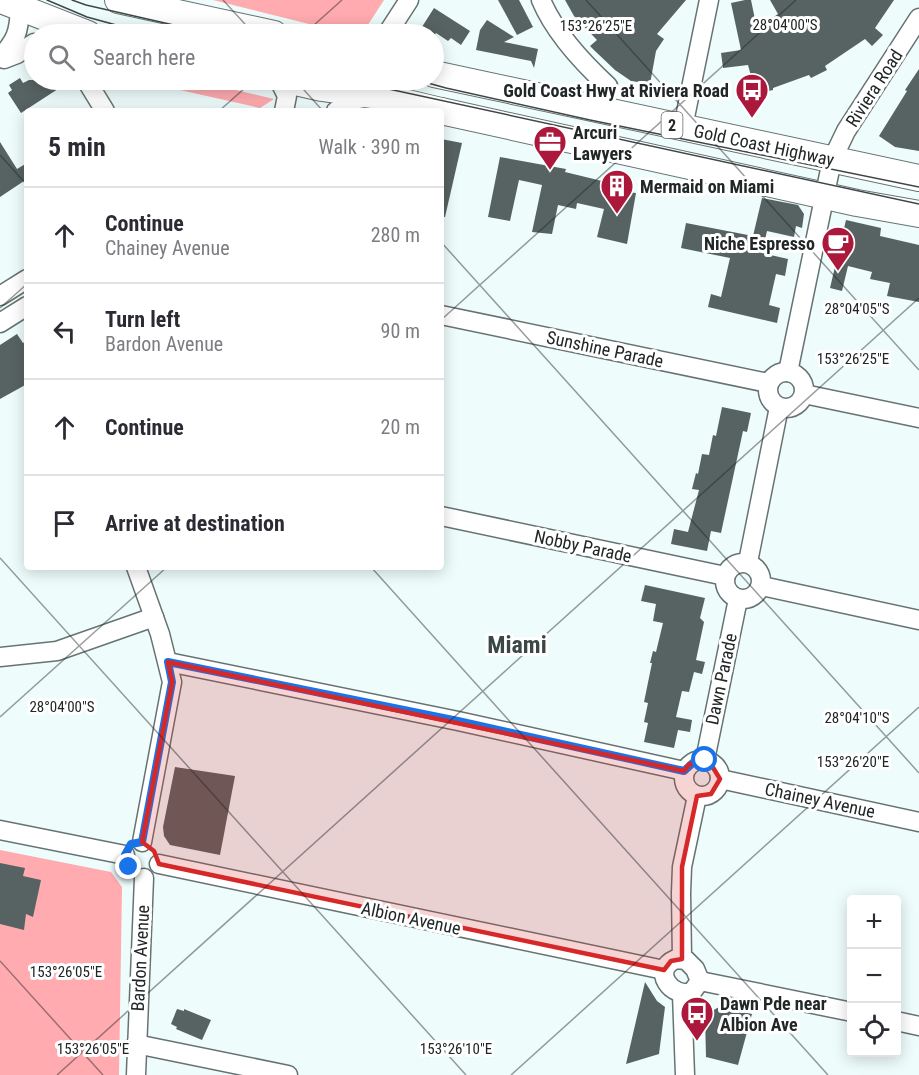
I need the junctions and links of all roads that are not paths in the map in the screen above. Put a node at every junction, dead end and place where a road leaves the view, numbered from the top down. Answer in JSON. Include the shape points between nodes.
{"nodes":[{"id":1,"x":118,"y":0,"type":"edge"},
{"id":2,"x":409,"y":0,"type":"edge"},
{"id":3,"x":541,"y":0,"type":"edge"},
{"id":4,"x":709,"y":0,"type":"edge"},
{"id":5,"x":10,"y":4,"type":"edge"},
{"id":6,"x":919,"y":18,"type":"edge"},
{"id":7,"x":46,"y":24,"type":"edge"},
{"id":8,"x":228,"y":24,"type":"edge"},
{"id":9,"x":393,"y":24,"type":"edge"},
{"id":10,"x":24,"y":49,"type":"edge"},
{"id":11,"x":0,"y":60,"type":"edge"},
{"id":12,"x":444,"y":76,"type":"edge"},
{"id":13,"x":608,"y":86,"type":"dead end"},
{"id":14,"x":92,"y":90,"type":"edge"},
{"id":15,"x":285,"y":90,"type":"edge"},
{"id":16,"x":341,"y":90,"type":"edge"},
{"id":17,"x":378,"y":96,"type":"junction"},
{"id":18,"x":103,"y":108,"type":"edge"},
{"id":19,"x":285,"y":108,"type":"edge"},
{"id":20,"x":341,"y":108,"type":"edge"},
{"id":21,"x":428,"y":108,"type":"edge"},
{"id":22,"x":444,"y":112,"type":"edge"},
{"id":23,"x":683,"y":127,"type":"junction"},
{"id":24,"x":832,"y":160,"type":"junction"},
{"id":25,"x":919,"y":178,"type":"edge"},
{"id":26,"x":825,"y":195,"type":"junction"},
{"id":27,"x":919,"y":214,"type":"edge"},
{"id":28,"x":24,"y":281,"type":"edge"},
{"id":29,"x":0,"y":296,"type":"edge"},
{"id":30,"x":24,"y":308,"type":"edge"},
{"id":31,"x":444,"y":316,"type":"edge"},
{"id":32,"x":0,"y":323,"type":"edge"},
{"id":33,"x":788,"y":372,"type":"junction"},
{"id":34,"x":768,"y":383,"type":"junction"},
{"id":35,"x":804,"y":394,"type":"junction"},
{"id":36,"x":780,"y":407,"type":"junction"},
{"id":37,"x":919,"y":418,"type":"edge"},
{"id":38,"x":444,"y":517,"type":"edge"},
{"id":39,"x":748,"y":562,"type":"junction"},
{"id":40,"x":137,"y":570,"type":"edge"},
{"id":41,"x":725,"y":576,"type":"junction"},
{"id":42,"x":762,"y":586,"type":"junction"},
{"id":43,"x":738,"y":599,"type":"junction"},
{"id":44,"x":154,"y":617,"type":"junction"},
{"id":45,"x":919,"y":620,"type":"edge"},
{"id":46,"x":0,"y":657,"type":"edge"},
{"id":47,"x":168,"y":662,"type":"junction"},
{"id":48,"x":705,"y":760,"type":"junction"},
{"id":49,"x":684,"y":771,"type":"junction"},
{"id":50,"x":720,"y":779,"type":"junction"},
{"id":51,"x":697,"y":796,"type":"junction"},
{"id":52,"x":919,"y":822,"type":"edge"},
{"id":53,"x":0,"y":830,"type":"edge"},
{"id":54,"x":142,"y":842,"type":"junction"},
{"id":55,"x":125,"y":855,"type":"junction"},
{"id":56,"x":159,"y":864,"type":"junction"},
{"id":57,"x":144,"y":878,"type":"junction"},
{"id":58,"x":682,"y":959,"type":"junction"},
{"id":59,"x":664,"y":970,"type":"junction"},
{"id":60,"x":700,"y":981,"type":"junction"},
{"id":61,"x":682,"y":994,"type":"junction"},
{"id":62,"x":847,"y":1011,"type":"edge"},
{"id":63,"x":901,"y":1022,"type":"edge"},
{"id":64,"x":919,"y":1026,"type":"edge"},
{"id":65,"x":136,"y":1044,"type":"junction"},
{"id":66,"x":136,"y":1075,"type":"edge"},
{"id":67,"x":288,"y":1075,"type":"edge"},
{"id":68,"x":685,"y":1075,"type":"edge"}],
"edges":[{"from":1,"to":8,"type":"highway"},
{"from":2,"to":9,"type":"street"},
{"from":3,"to":13,"type":"street","via":[[580,58]]},
{"from":4,"to":23,"type":"street"},
{"from":5,"to":7,"type":"highway"},
{"from":5,"to":11,"type":"street","via":[[19,27],[15,41]]},
{"from":6,"to":24,"type":"street","name":"Riviera Road"},
{"from":10,"to":11,"type":"street"},
{"from":12,"to":23,"type":"highway","name":"Gold Coast Highway","number":"2"},
{"from":14,"to":18,"type":"street"},
{"from":15,"to":19,"type":"street","via":[[288,96]]},
{"from":16,"to":17,"type":"highway","name":"Gold Coast Highway","number":"2"},
{"from":17,"to":20,"type":"street","via":[[354,100]]},
{"from":17,"to":21,"type":"highway","name":"Gold Coast Highway","number":"2"},
{"from":22,"to":26,"type":"highway","name":"Gold Coast Highway","number":"2"},
{"from":23,"to":24,"type":"highway","name":"Gold Coast Highway","number":"2"},
{"from":24,"to":25,"type":"highway","name":"Gold Coast Highway","number":"2"},
{"from":24,"to":26,"type":"street"},
{"from":26,"to":27,"type":"highway","name":"Gold Coast Highway","number":"2"},
{"from":26,"to":33,"type":"street"},
{"from":28,"to":29,"type":"street"},
{"from":30,"to":32,"type":"street"},
{"from":31,"to":34,"type":"street","name":"Sunshine Parade"},
{"from":33,"to":34,"type":"street","via":[[773,376]]},
{"from":33,"to":35,"type":"street","via":[[798,376]]},
{"from":34,"to":36,"type":"street","via":[[770,400]]},
{"from":35,"to":36,"type":"street","via":[[795,406]]},
{"from":35,"to":37,"type":"street"},
{"from":36,"to":39,"type":"street"},
{"from":38,"to":41,"type":"street","name":"Nobby Parade"},
{"from":39,"to":41,"type":"street","via":[[731,567]]},
{"from":39,"to":42,"type":"street","via":[[760,573]]},
{"from":40,"to":44,"type":"street"},
{"from":41,"to":43,"type":"street","via":[[728,591]]},
{"from":42,"to":43,"type":"street","via":[[753,597]]},
{"from":42,"to":45,"type":"street"},
{"from":43,"to":48,"type":"street","name":"Dawn Parade"},
{"from":44,"to":46,"type":"street","via":[[57,651]]},
{"from":44,"to":47,"type":"street"},
{"from":47,"to":49,"type":"street"},
{"from":47,"to":54,"type":"street","via":[[172,682]]},
{"from":48,"to":49,"type":"street","via":[[695,761]]},
{"from":48,"to":50,"type":"street","via":[[714,764]]},
{"from":49,"to":51,"type":"street","via":[[686,788]]},
{"from":50,"to":51,"type":"street","via":[[711,794]]},
{"from":50,"to":52,"type":"street","name":"Chainey Avenue"},
{"from":51,"to":58,"type":"street","via":[[682,867]]},
{"from":53,"to":55,"type":"street"},
{"from":54,"to":55,"type":"street","via":[[131,844]]},
{"from":54,"to":56,"type":"street","via":[[154,851]]},
{"from":55,"to":57,"type":"street","via":[[129,867]]},
{"from":56,"to":57,"type":"street","via":[[153,875]]},
{"from":56,"to":59,"type":"street","name":"Albion Avenue"},
{"from":57,"to":65,"type":"street","name":"Bardon Avenue"},
{"from":58,"to":59,"type":"street","via":[[666,964]]},
{"from":58,"to":60,"type":"street","via":[[691,964]]},
{"from":59,"to":61,"type":"street","via":[[667,983]]},
{"from":60,"to":61,"type":"street","via":[[692,992]]},
{"from":60,"to":62,"type":"street"},
{"from":61,"to":68,"type":"street"},
{"from":63,"to":64,"type":"street"},
{"from":65,"to":66,"type":"street","name":"Bardon Avenue"},
{"from":65,"to":67,"type":"street"}]}
